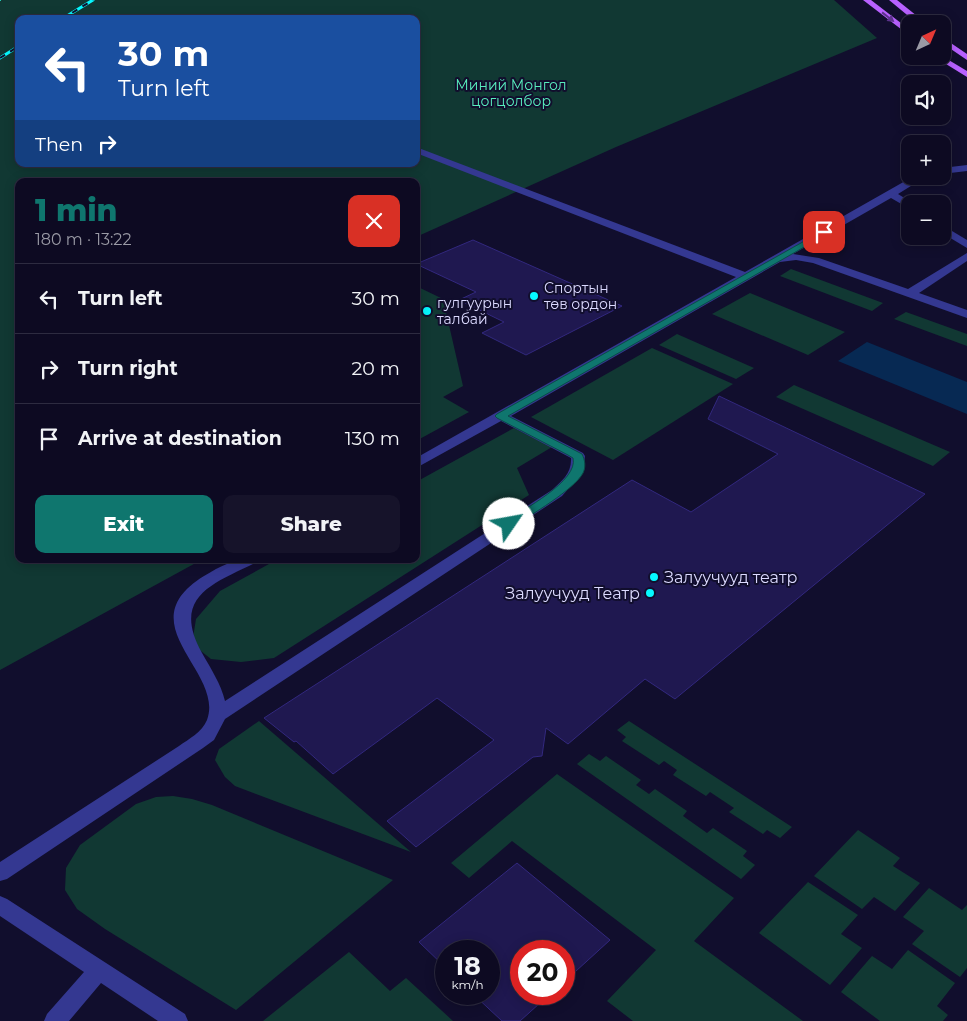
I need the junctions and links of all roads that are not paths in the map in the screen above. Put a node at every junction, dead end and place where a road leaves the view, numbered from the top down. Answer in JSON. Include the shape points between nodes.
{"nodes":[{"id":1,"x":867,"y":0,"type":"edge"},
{"id":2,"x":893,"y":0,"type":"edge"},
{"id":3,"x":912,"y":15,"type":"edge"},
{"id":4,"x":901,"y":27,"type":"edge"},
{"id":5,"x":951,"y":46,"type":"edge"},
{"id":6,"x":967,"y":58,"type":"edge"},
{"id":7,"x":951,"y":65,"type":"edge"},
{"id":8,"x":967,"y":75,"type":"edge"},
{"id":9,"x":420,"y":152,"type":"edge"},
{"id":10,"x":967,"y":168,"type":"edge"},
{"id":11,"x":951,"y":170,"type":"edge"},
{"id":12,"x":907,"y":185,"type":"edge"},
{"id":13,"x":892,"y":194,"type":"junction"},
{"id":14,"x":901,"y":200,"type":"edge"},
{"id":15,"x":951,"y":234,"type":"edge"},
{"id":16,"x":967,"y":245,"type":"edge"},
{"id":17,"x":967,"y":256,"type":"edge"},
{"id":18,"x":774,"y":262,"type":"junction"},
{"id":19,"x":747,"y":277,"type":"junction"},
{"id":20,"x":909,"y":294,"type":"junction"},
{"id":21,"x":967,"y":314,"type":"edge"},
{"id":22,"x":501,"y":416,"type":"junction"},
{"id":23,"x":420,"y":462,"type":"edge"},
{"id":24,"x":241,"y":563,"type":"edge"},
{"id":25,"x":219,"y":714,"type":"junction"},
{"id":26,"x":0,"y":873,"type":"edge"},
{"id":27,"x":0,"y":905,"type":"edge"},
{"id":28,"x":99,"y":970,"type":"junction"},
{"id":29,"x":54,"y":1021,"type":"edge"},
{"id":30,"x":177,"y":1021,"type":"edge"}],
"edges":[{"from":1,"to":4,"type":"main road","one_way":true},
{"from":2,"to":3,"type":"main road"},
{"from":5,"to":6,"type":"main road"},
{"from":7,"to":8,"type":"main road"},
{"from":9,"to":19,"type":"street"},
{"from":10,"to":11,"type":"street"},
{"from":12,"to":13,"type":"street"},
{"from":13,"to":14,"type":"street"},
{"from":13,"to":18,"type":"street"},
{"from":15,"to":16,"type":"street"},
{"from":17,"to":20,"type":"street"},
{"from":18,"to":19,"type":"street"},
{"from":18,"to":20,"type":"street","via":[[805,257]]},
{"from":19,"to":22,"type":"street"},
{"from":20,"to":21,"type":"street"},
{"from":22,"to":23,"type":"street"},
{"from":22,"to":25,"type":"street","via":[[578,456],[578,472],[557,493]]},
{"from":24,"to":25,"type":"street","via":[[195,590],[184,603],[186,640],[217,697]]},
{"from":25,"to":26,"type":"street","via":[[207,734],[186,751]]},
{"from":27,"to":28,"type":"street"},
{"from":28,"to":29,"type":"street"},
{"from":28,"to":30,"type":"street"}]}
